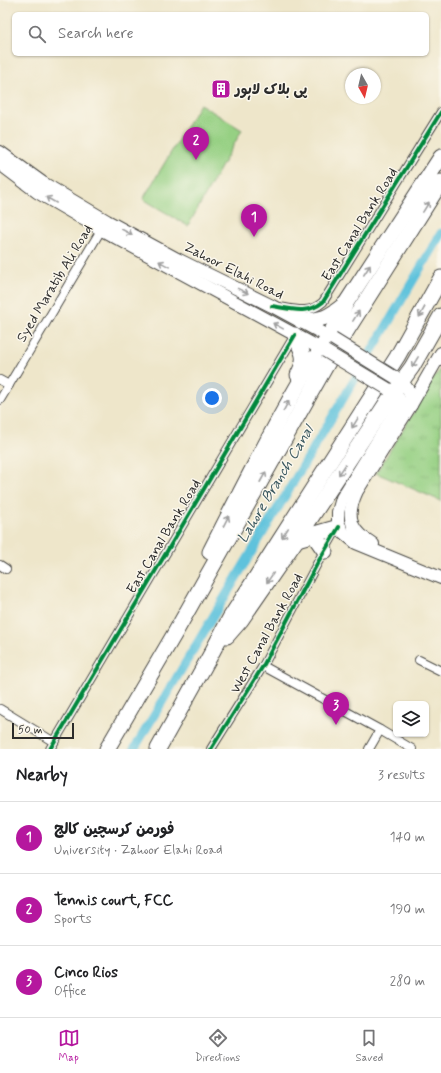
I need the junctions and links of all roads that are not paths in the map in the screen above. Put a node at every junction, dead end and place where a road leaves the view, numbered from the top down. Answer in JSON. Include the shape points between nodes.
{"nodes":[{"id":1,"x":441,"y":112,"type":"edge"},
{"id":2,"x":0,"y":152,"type":"edge"},
{"id":3,"x":441,"y":157,"type":"edge"},
{"id":4,"x":0,"y":164,"type":"edge"},
{"id":5,"x":441,"y":182,"type":"edge"},
{"id":6,"x":104,"y":226,"type":"junction"},
{"id":7,"x":441,"y":278,"type":"edge"},
{"id":8,"x":346,"y":303,"type":"junction"},
{"id":9,"x":272,"y":306,"type":"junction"},
{"id":10,"x":441,"y":316,"type":"edge"},
{"id":11,"x":301,"y":321,"type":"junction"},
{"id":12,"x":295,"y":335,"type":"junction"},
{"id":13,"x":327,"y":344,"type":"junction"},
{"id":14,"x":441,"y":353,"type":"edge"},
{"id":15,"x":0,"y":380,"type":"edge"},
{"id":16,"x":425,"y":381,"type":"junction"},
{"id":17,"x":9,"y":385,"type":"junction"},
{"id":18,"x":395,"y":385,"type":"junction"},
{"id":19,"x":297,"y":387,"type":"junction"},
{"id":20,"x":0,"y":400,"type":"edge"},
{"id":21,"x":411,"y":405,"type":"junction"},
{"id":22,"x":339,"y":526,"type":"junction"},
{"id":23,"x":313,"y":534,"type":"junction"},
{"id":24,"x":296,"y":539,"type":"junction"},
{"id":25,"x":325,"y":550,"type":"junction"},
{"id":26,"x":384,"y":554,"type":"junction"},
{"id":27,"x":441,"y":578,"type":"edge"},
{"id":28,"x":175,"y":633,"type":"junction"},
{"id":29,"x":210,"y":656,"type":"junction"},
{"id":30,"x":419,"y":660,"type":"dead end"},
{"id":31,"x":264,"y":666,"type":"junction"},
{"id":32,"x":441,"y":671,"type":"edge"},
{"id":33,"x":0,"y":709,"type":"edge"},
{"id":34,"x":380,"y":730,"type":"junction"},
{"id":35,"x":52,"y":746,"type":"edge"},
{"id":36,"x":107,"y":749,"type":"edge"},
{"id":37,"x":158,"y":749,"type":"edge"},
{"id":38,"x":211,"y":749,"type":"edge"},
{"id":39,"x":369,"y":749,"type":"edge"},
{"id":40,"x":412,"y":749,"type":"edge"}],
"edges":[{"from":1,"to":9,"type":"street","name":"East Canal Bank Road","via":[[323,302],[305,310]]},
{"from":2,"to":6,"type":"main road","name":"Zahoor Elahi Road"},
{"from":8,"to":3,"type":"highway","one_way":true},
{"from":6,"to":4,"type":"main road","name":"Zahoor Elahi Road","one_way":true,"via":[[37,192]]},
{"from":28,"to":5,"type":"highway","one_way":true,"via":[[337,346]]},
{"from":6,"to":9,"type":"main road","name":"Zahoor Elahi Road","one_way":true},
{"from":12,"to":6,"type":"main road","name":"Zahoor Elahi Road","one_way":true},
{"from":6,"to":17,"type":"street","name":"Syed Maratib Ali Road"},
{"from":7,"to":29,"type":"highway","one_way":true,"via":[[397,357],[230,618]]},
{"from":8,"to":11,"type":"highway","via":[[328,317]]},
{"from":8,"to":13,"type":"highway"},
{"from":9,"to":11,"type":"main road","name":"Zahoor Elahi Road"},
{"from":10,"to":18,"type":"highway","one_way":true,"via":[[416,362]]},
{"from":11,"to":13,"type":"main road","name":"Zahoor Elahi Road"},
{"from":12,"to":13,"type":"main road","name":"Zahoor Elahi Road"},
{"from":12,"to":19,"type":"highway","via":[[304,360],[296,377]]},
{"from":12,"to":35,"type":"street","name":"East Canal Bank Road"},
{"from":13,"to":18,"type":"main road","name":"Zahoor Elahi Road","bridge":true},
{"from":13,"to":19,"type":"highway"},
{"from":14,"to":16,"type":"main road"},
{"from":15,"to":17,"type":"street"},
{"from":16,"to":18,"type":"main road"},
{"from":16,"to":21,"type":"main road"},
{"from":17,"to":20,"type":"street","name":"Syed Maratib Ali Road"},
{"from":18,"to":21,"type":"main road","via":[[407,387]]},
{"from":18,"to":22,"type":"main road","via":[[400,405],[344,493],[337,518]]},
{"from":18,"to":24,"type":"highway","one_way":true},
{"from":28,"to":19,"type":"highway","one_way":true,"via":[[205,562]]},
{"from":21,"to":26,"type":"main road","via":[[357,491],[351,506],[351,518],[356,530]]},
{"from":22,"to":23,"type":"highway"},
{"from":22,"to":25,"type":"street","name":"West Canal Bank Road"},
{"from":22,"to":26,"type":"main road","via":[[344,534],[356,542]]},
{"from":23,"to":24,"type":"highway"},
{"from":23,"to":25,"type":"highway"},
{"from":24,"to":29,"type":"highway","one_way":true,"via":[[241,620]]},
{"from":25,"to":31,"type":"street","name":"West Canal Bank Road"},
{"from":26,"to":27,"type":"main road"},
{"from":28,"to":36,"type":"highway"},
{"from":29,"to":37,"type":"highway"},
{"from":30,"to":32,"type":"street"},
{"from":31,"to":34,"type":"street"},
{"from":31,"to":38,"type":"street","name":"West Canal Bank Road"},
{"from":33,"to":35,"type":"street"},
{"from":34,"to":39,"type":"street"},
{"from":34,"to":40,"type":"street"}]}
